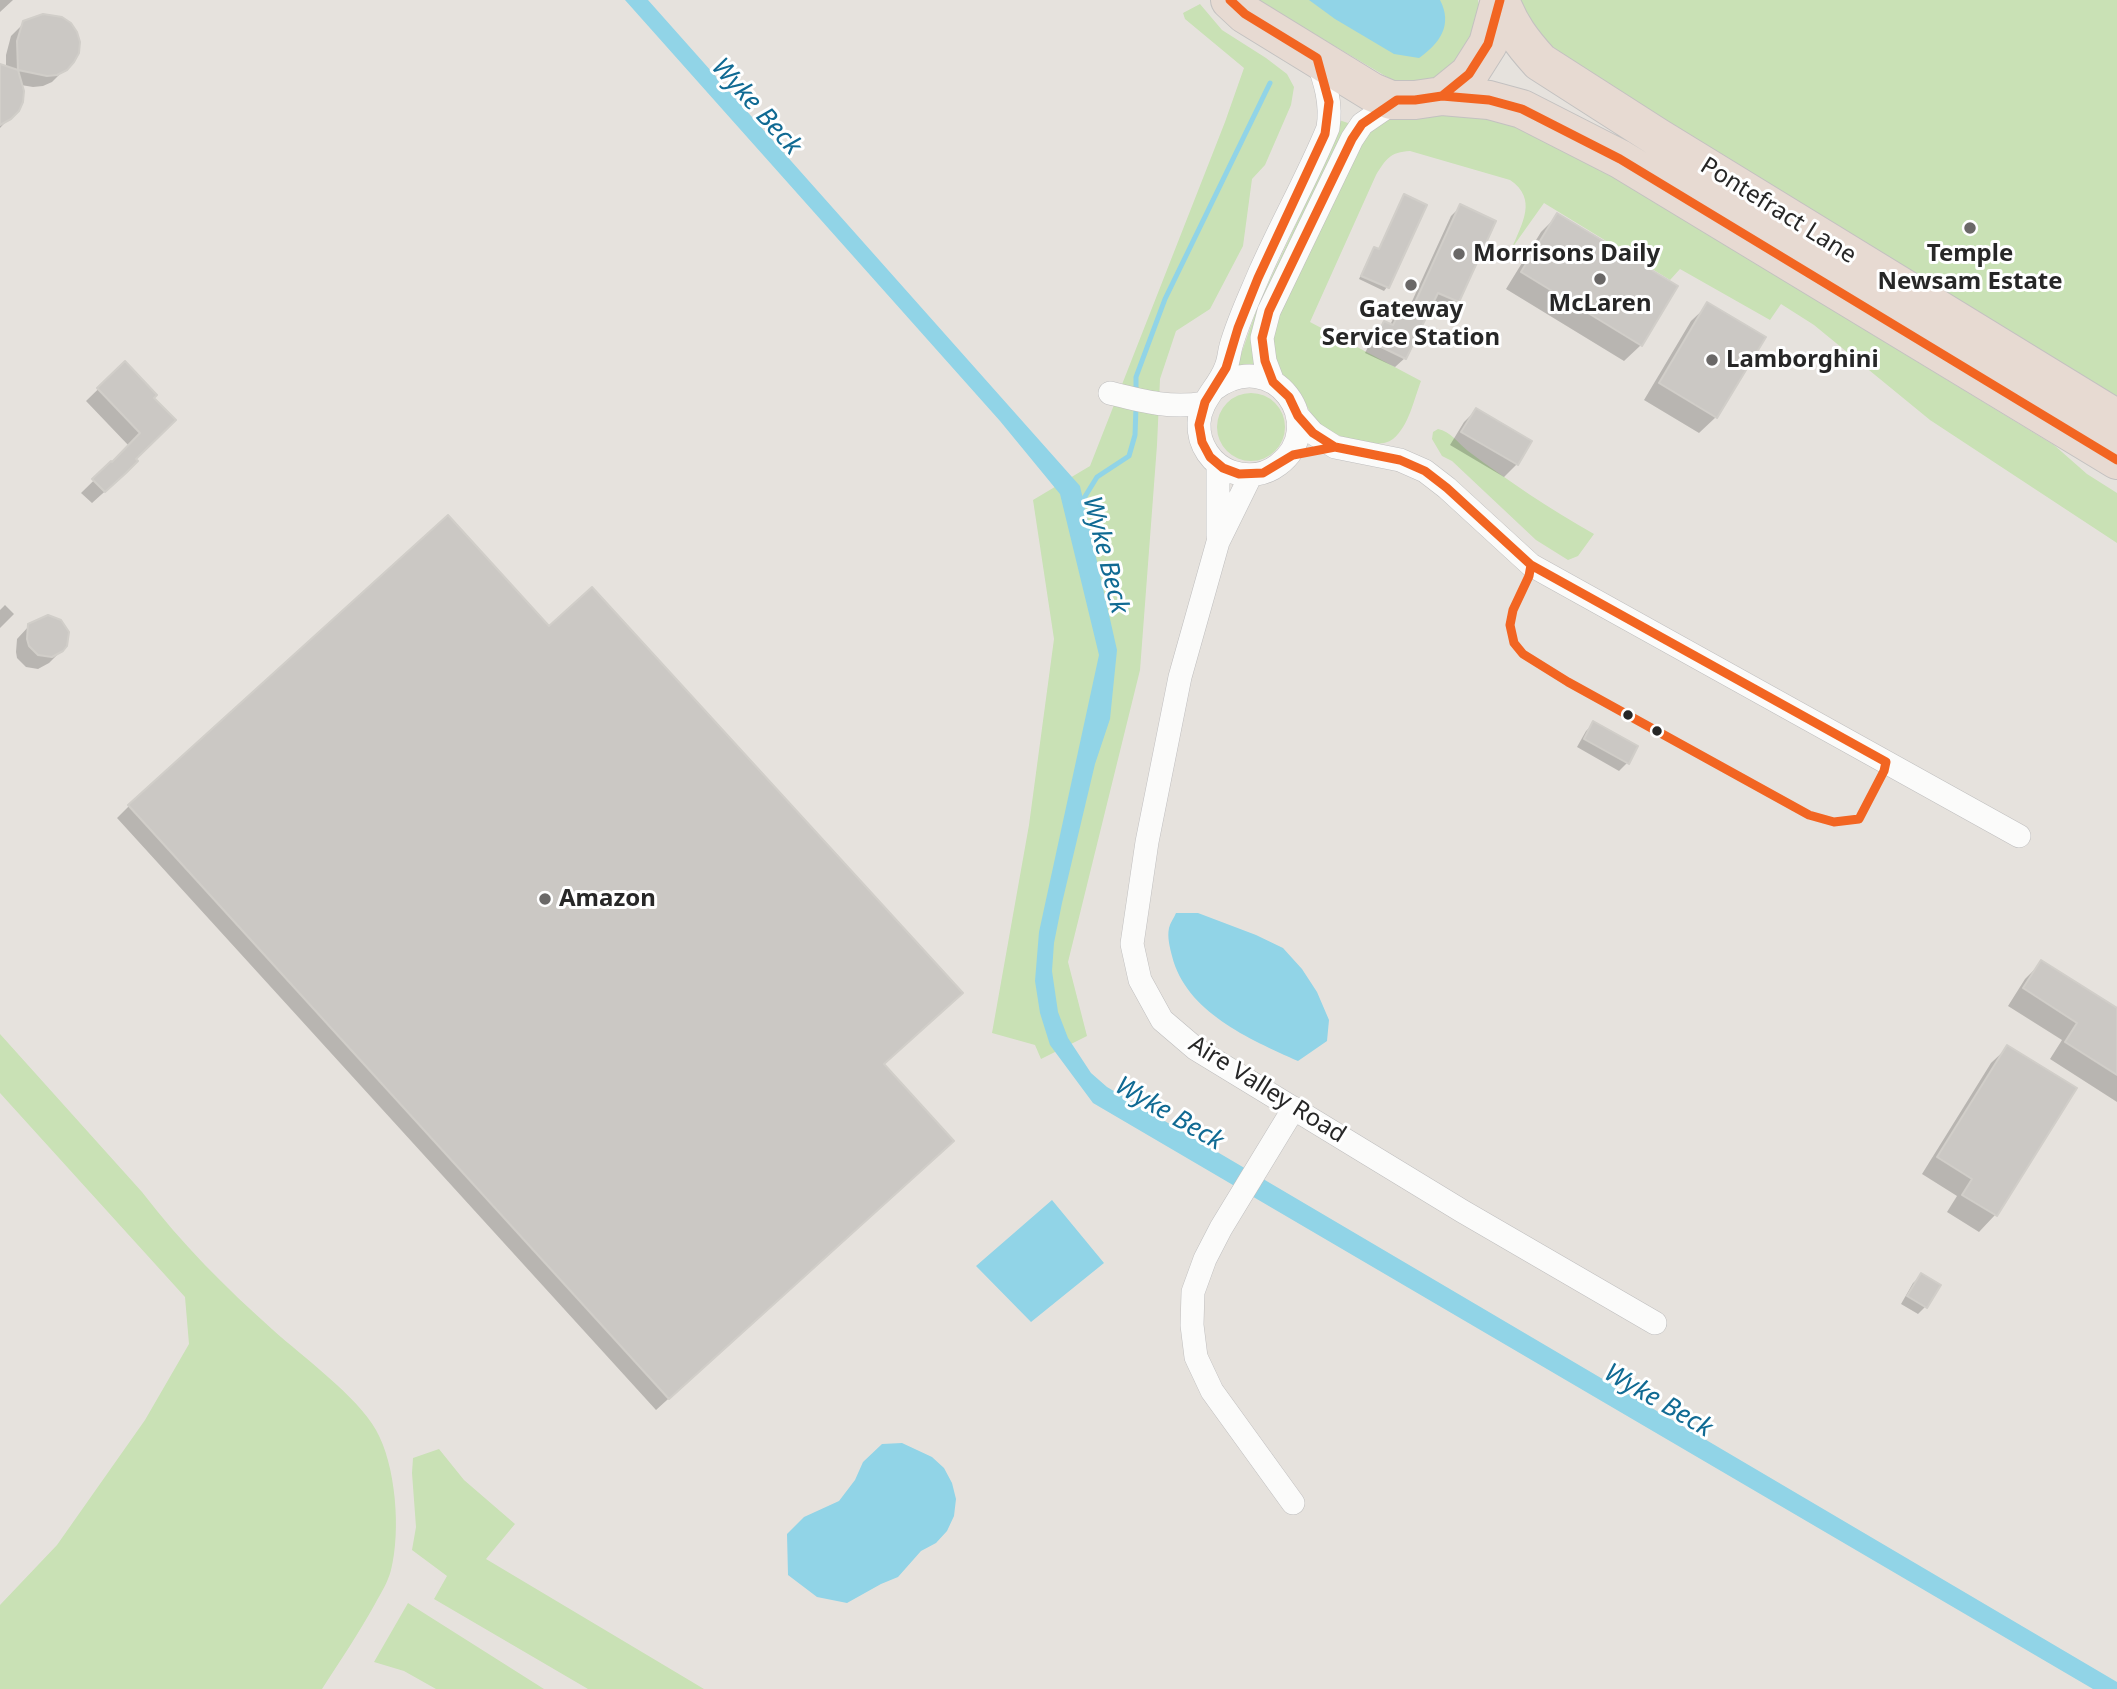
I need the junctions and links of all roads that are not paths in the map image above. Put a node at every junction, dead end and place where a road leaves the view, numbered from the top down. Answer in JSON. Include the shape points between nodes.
{"nodes":[{"id":1,"x":1230,"y":0,"type":"edge"},
{"id":2,"x":1500,"y":0,"type":"edge"},
{"id":3,"x":1317,"y":58,"type":"junction"},
{"id":4,"x":1443,"y":96,"type":"junction"},
{"id":5,"x":1397,"y":100,"type":"junction"},
{"id":6,"x":1273,"y":382,"type":"junction"},
{"id":7,"x":1110,"y":393,"type":"dead end"},
{"id":8,"x":1209,"y":397,"type":"junction"},
{"id":9,"x":1149,"y":403,"type":"junction"},
{"id":10,"x":1297,"y":416,"type":"junction"},
{"id":11,"x":2117,"y":419,"type":"edge"},
{"id":12,"x":1201,"y":440,"type":"junction"},
{"id":13,"x":1335,"y":447,"type":"junction"},
{"id":14,"x":1287,"y":457,"type":"junction"},
{"id":15,"x":2117,"y":460,"type":"edge"},
{"id":16,"x":1218,"y":465,"type":"junction"},
{"id":17,"x":1251,"y":475,"type":"junction"},
{"id":18,"x":1218,"y":542,"type":"junction"},
{"id":19,"x":2019,"y":836,"type":"dead end"},
{"id":20,"x":1294,"y":1108,"type":"junction"},
{"id":21,"x":1655,"y":1323,"type":"dead end"},
{"id":22,"x":1293,"y":1503,"type":"dead end"}],
"edges":[{"from":1,"to":3,"type":"highway"},
{"from":2,"to":4,"type":"highway","via":[[1488,44],[1469,74]]},
{"from":2,"to":11,"type":"highway","name":"Pontefract Lane","via":[[1509,23],[1539,62]]},
{"from":3,"to":5,"type":"highway","via":[[1373,92]]},
{"from":3,"to":8,"type":"street","via":[[1328,91],[1328,128],[1239,323],[1226,369]]},
{"from":4,"to":5,"type":"highway","name":"Pontefract Lane"},
{"from":4,"to":15,"type":"highway","name":"Pontefract Lane","via":[[1522,108],[1620,159]]},
{"from":5,"to":6,"type":"street","via":[[1362,124],[1352,139],[1269,311],[1262,338]]},
{"from":6,"to":8,"type":"street","via":[[1235,377]]},
{"from":6,"to":10,"type":"street","via":[[1289,397]]},
{"from":7,"to":9,"type":"street"},
{"from":8,"to":9,"type":"street","via":[[1178,406]]},
{"from":8,"to":12,"type":"street","via":[[1199,425]]},
{"from":9,"to":12,"type":"street"},
{"from":10,"to":13,"type":"street"},
{"from":10,"to":14,"type":"street","via":[[1298,431]]},
{"from":12,"to":16,"type":"street"},
{"from":13,"to":14,"type":"street"},
{"from":13,"to":19,"type":"street","via":[[1400,460],[1425,471],[1531,565]]},
{"from":14,"to":17,"type":"street","via":[[1277,466]]},
{"from":16,"to":17,"type":"street"},
{"from":16,"to":18,"type":"street","name":"Aire Valley Road"},
{"from":17,"to":18,"type":"street","name":"Aire Valley Road"},
{"from":18,"to":20,"type":"street","name":"Aire Valley Road","via":[[1180,677],[1132,944],[1140,980],[1161,1020],[1196,1049]]},
{"from":20,"to":21,"type":"street","name":"Aire Valley Road"},
{"from":20,"to":22,"type":"street","via":[[1205,1259],[1193,1292],[1192,1325],[1196,1357],[1212,1391]]}]}
